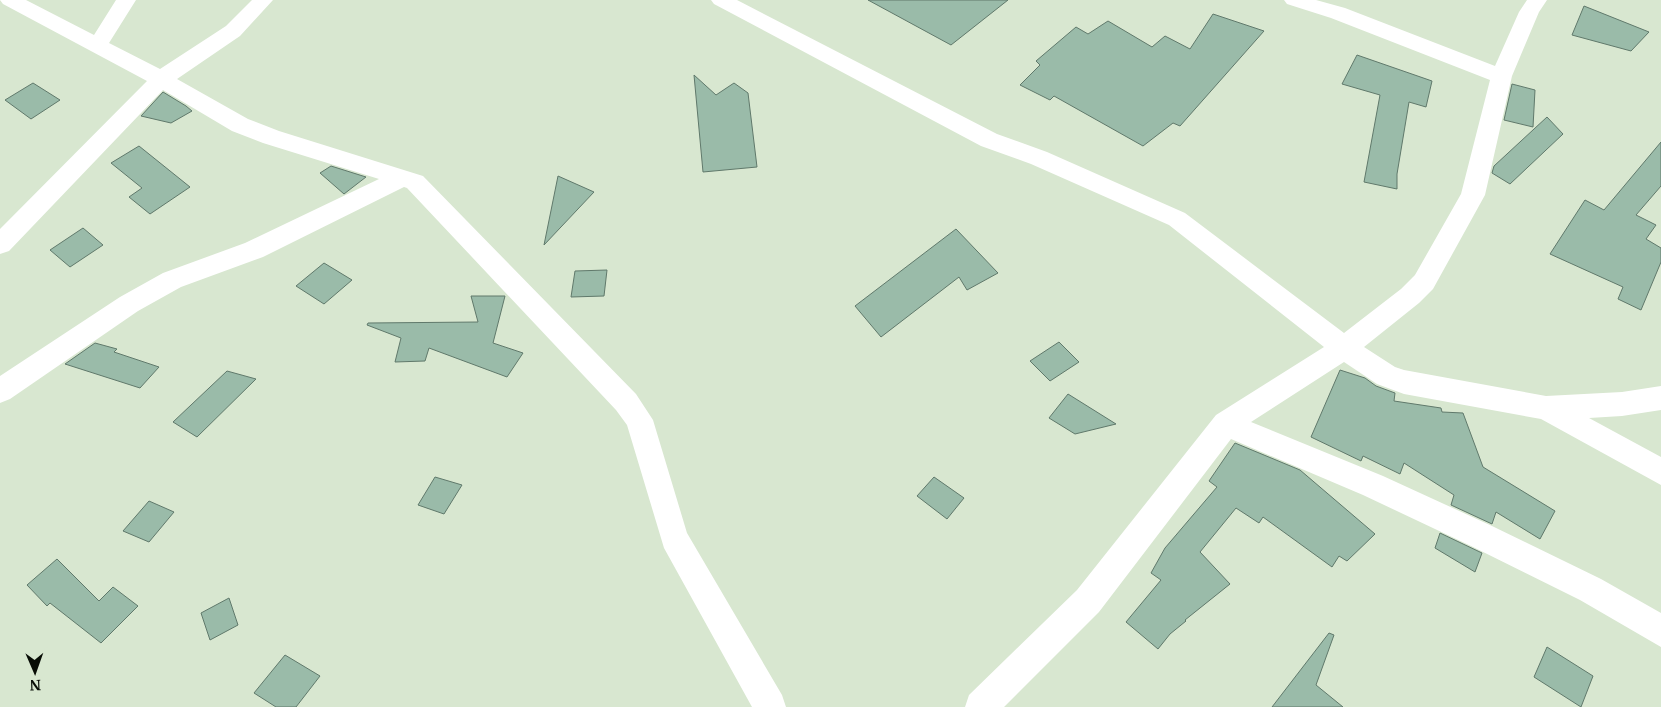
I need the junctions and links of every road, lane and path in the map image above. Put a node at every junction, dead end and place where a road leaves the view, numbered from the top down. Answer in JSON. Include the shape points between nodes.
{"nodes":[{"id":1,"x":10,"y":0,"type":"edge"},
{"id":2,"x":126,"y":0,"type":"edge"},
{"id":3,"x":263,"y":0,"type":"edge"},
{"id":4,"x":722,"y":0,"type":"edge"},
{"id":5,"x":1294,"y":0,"type":"edge"},
{"id":6,"x":1537,"y":0,"type":"edge"},
{"id":7,"x":1338,"y":7,"type":"edge"},
{"id":8,"x":97,"y":46,"type":"junction"},
{"id":9,"x":1501,"y":76,"type":"junction"},
{"id":10,"x":161,"y":79,"type":"junction"},
{"id":11,"x":404,"y":177,"type":"junction"},
{"id":12,"x":0,"y":244,"type":"edge"},
{"id":13,"x":1344,"y":348,"type":"junction"},
{"id":14,"x":0,"y":391,"type":"edge"},
{"id":15,"x":1661,"y":398,"type":"edge"},
{"id":16,"x":1546,"y":408,"type":"junction"},
{"id":17,"x":1226,"y":424,"type":"junction"},
{"id":18,"x":1661,"y":472,"type":"edge"},
{"id":19,"x":1661,"y":631,"type":"edge"},
{"id":20,"x":770,"y":707,"type":"edge"},
{"id":21,"x":981,"y":707,"type":"edge"}],
"edges":[{"from":1,"to":8,"type":"street"},
{"from":2,"to":8,"type":"street"},
{"from":3,"to":10,"type":"street","via":[[233,31]]},
{"from":4,"to":13,"type":"street","via":[[989,140],[1039,158],[1177,219]]},
{"from":5,"to":7,"type":"street"},
{"from":6,"to":9,"type":"street"},
{"from":7,"to":9,"type":"street"},
{"from":8,"to":10,"type":"street"},
{"from":9,"to":13,"type":"street","via":[[1474,195],[1466,210],[1424,282]]},
{"from":10,"to":11,"type":"street","via":[[240,125]]},
{"from":10,"to":12,"type":"street"},
{"from":11,"to":14,"type":"street","via":[[254,250],[172,280],[129,304]]},
{"from":11,"to":20,"type":"street","via":[[415,182],[626,402],[639,420],[674,538]]},
{"from":13,"to":16,"type":"street","via":[[1386,376],[1404,382]]},
{"from":13,"to":17,"type":"street"},
{"from":15,"to":16,"type":"street","via":[[1622,404]]},
{"from":16,"to":18,"type":"street"},
{"from":17,"to":19,"type":"street","via":[[1458,524],[1573,581]]},
{"from":17,"to":21,"type":"street","via":[[1088,601]]}]}
